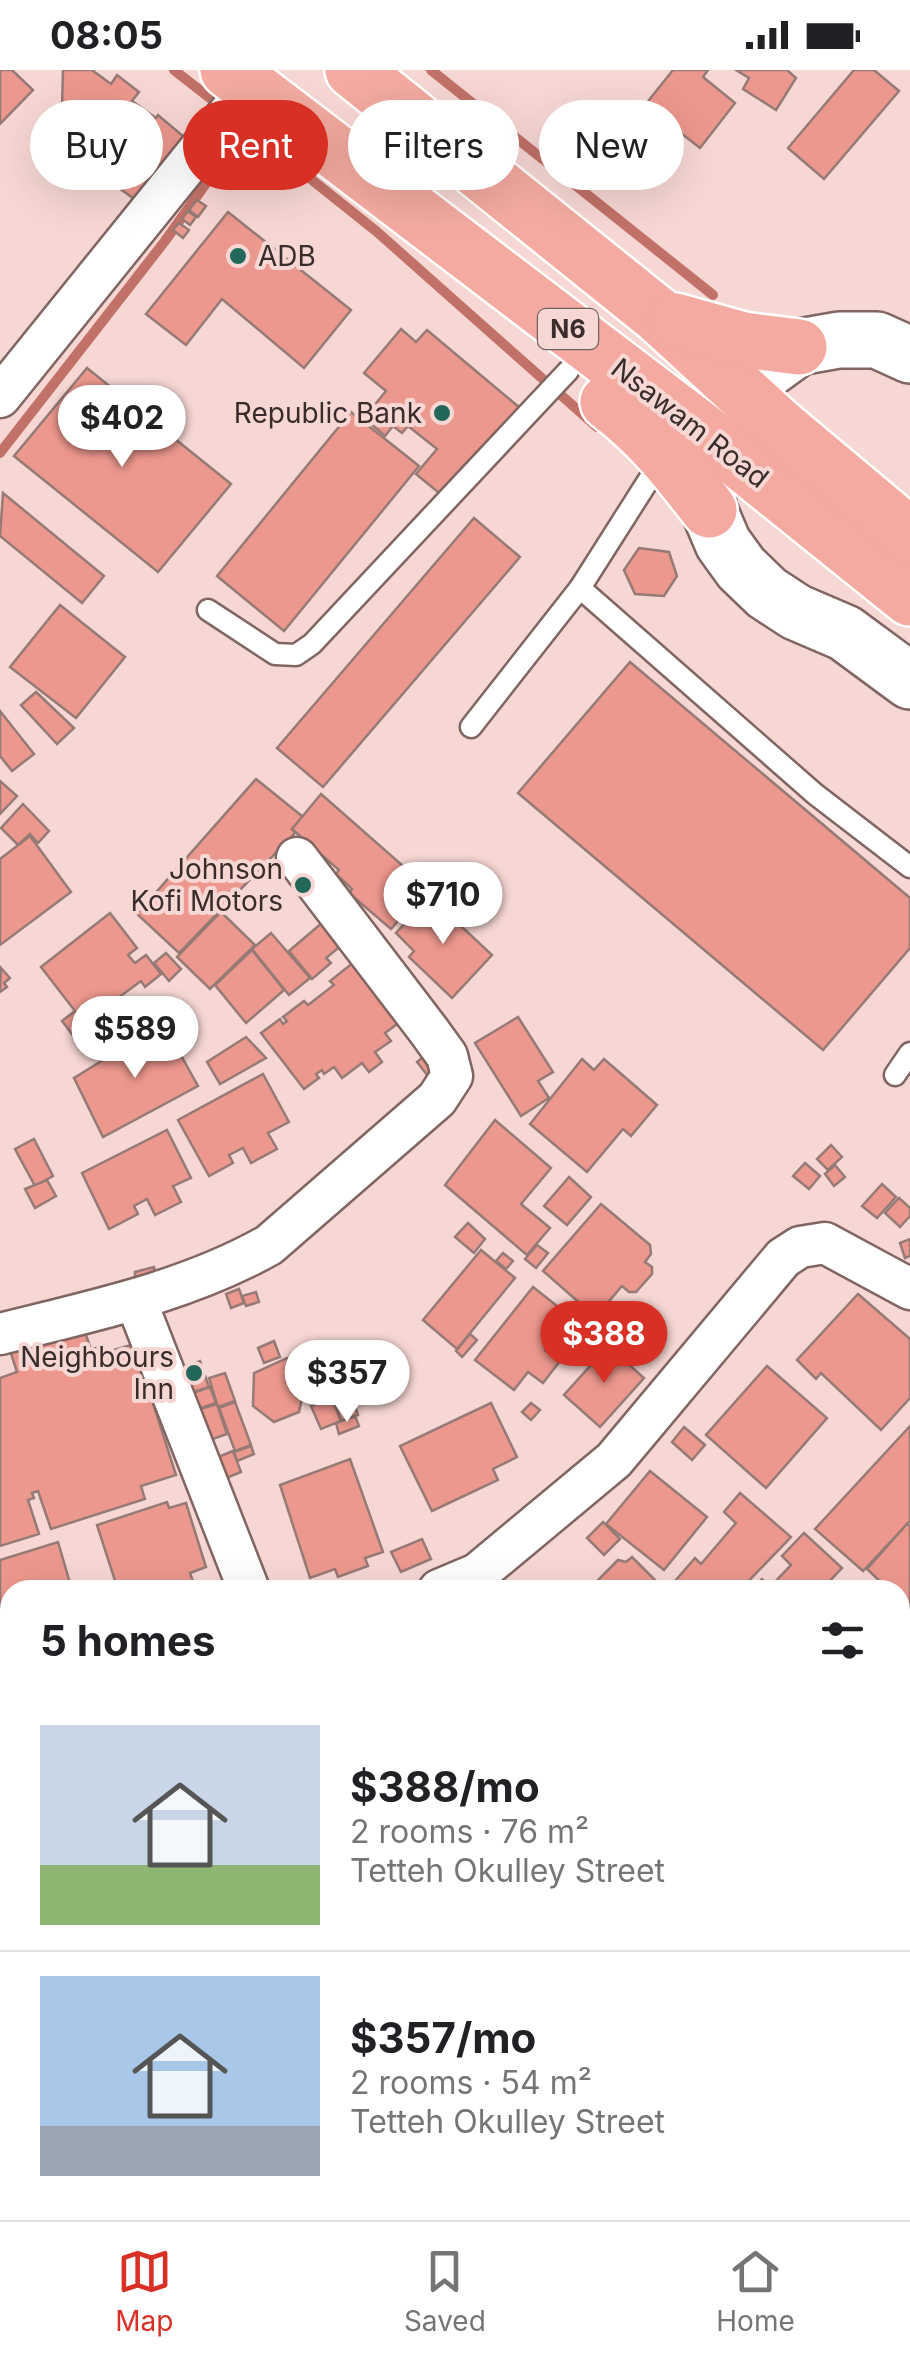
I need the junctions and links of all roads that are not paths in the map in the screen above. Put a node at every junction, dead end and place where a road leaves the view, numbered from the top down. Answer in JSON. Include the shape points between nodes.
{"nodes":[{"id":1,"x":353,"y":70,"type":"edge"},
{"id":2,"x":239,"y":79,"type":"edge"},
{"id":3,"x":429,"y":224,"type":"junction"},
{"id":4,"x":658,"y":315,"type":"junction"},
{"id":5,"x":799,"y":347,"type":"junction"},
{"id":6,"x":910,"y":356,"type":"edge"},
{"id":7,"x":568,"y":371,"type":"junction"},
{"id":8,"x":741,"y":389,"type":"junction"},
{"id":9,"x":0,"y":397,"type":"edge"},
{"id":10,"x":686,"y":443,"type":"junction"},
{"id":11,"x":708,"y":510,"type":"joint"},
{"id":12,"x":910,"y":536,"type":"edge"},
{"id":13,"x":580,"y":588,"type":"junction"},
{"id":14,"x":910,"y":598,"type":"edge"},
{"id":15,"x":208,"y":610,"type":"dead end"},
{"id":16,"x":910,"y":681,"type":"edge"},
{"id":17,"x":471,"y":727,"type":"dead end"},
{"id":18,"x":297,"y":858,"type":"dead end"},
{"id":19,"x":910,"y":867,"type":"edge"},
{"id":20,"x":910,"y":1052,"type":"edge"},
{"id":21,"x":896,"y":1075,"type":"dead end"},
{"id":22,"x":910,"y":1290,"type":"edge"},
{"id":23,"x":136,"y":1301,"type":"junction"},
{"id":24,"x":0,"y":1334,"type":"edge"},
{"id":25,"x":246,"y":1580,"type":"edge"},
{"id":26,"x":463,"y":1580,"type":"edge"}],
"edges":[{"from":1,"to":4,"type":"highway","name":"Nsawam Road","number":"N6"},
{"from":2,"to":3,"type":"highway","name":"Nsawam Road","number":"N6"},
{"from":2,"to":9,"type":"street"},
{"from":3,"to":7,"type":"highway","via":[[482,288]]},
{"from":3,"to":10,"type":"highway","name":"Nsawam Road","number":"N6"},
{"from":4,"to":5,"type":"highway","via":[[743,340]]},
{"from":4,"to":8,"type":"highway","name":"Nsawam Road","number":"N6"},
{"from":5,"to":6,"type":"main road","via":[[877,340]]},
{"from":5,"to":8,"type":"main road"},
{"from":7,"to":10,"type":"highway","via":[[645,430]]},
{"from":7,"to":15,"type":"lane","via":[[296,655],[274,654]]},
{"from":8,"to":10,"type":"main road"},
{"from":8,"to":12,"type":"highway","name":"Nsawam Road","number":"N6"},
{"from":10,"to":11,"type":"highway"},
{"from":10,"to":13,"type":"lane"},
{"from":10,"to":14,"type":"highway","name":"Nsawam Road","number":"N6"},
{"from":11,"to":16,"type":"main road","via":[[732,556],[767,593],[845,633]]},
{"from":13,"to":17,"type":"lane"},
{"from":13,"to":19,"type":"lane"},
{"from":18,"to":23,"type":"street","via":[[429,1030],[452,1076],[437,1099],[269,1245]]},
{"from":20,"to":21,"type":"lane"},
{"from":22,"to":26,"type":"street","via":[[825,1243],[782,1258],[614,1460]]},
{"from":23,"to":24,"type":"street"},
{"from":23,"to":25,"type":"street"}]}
